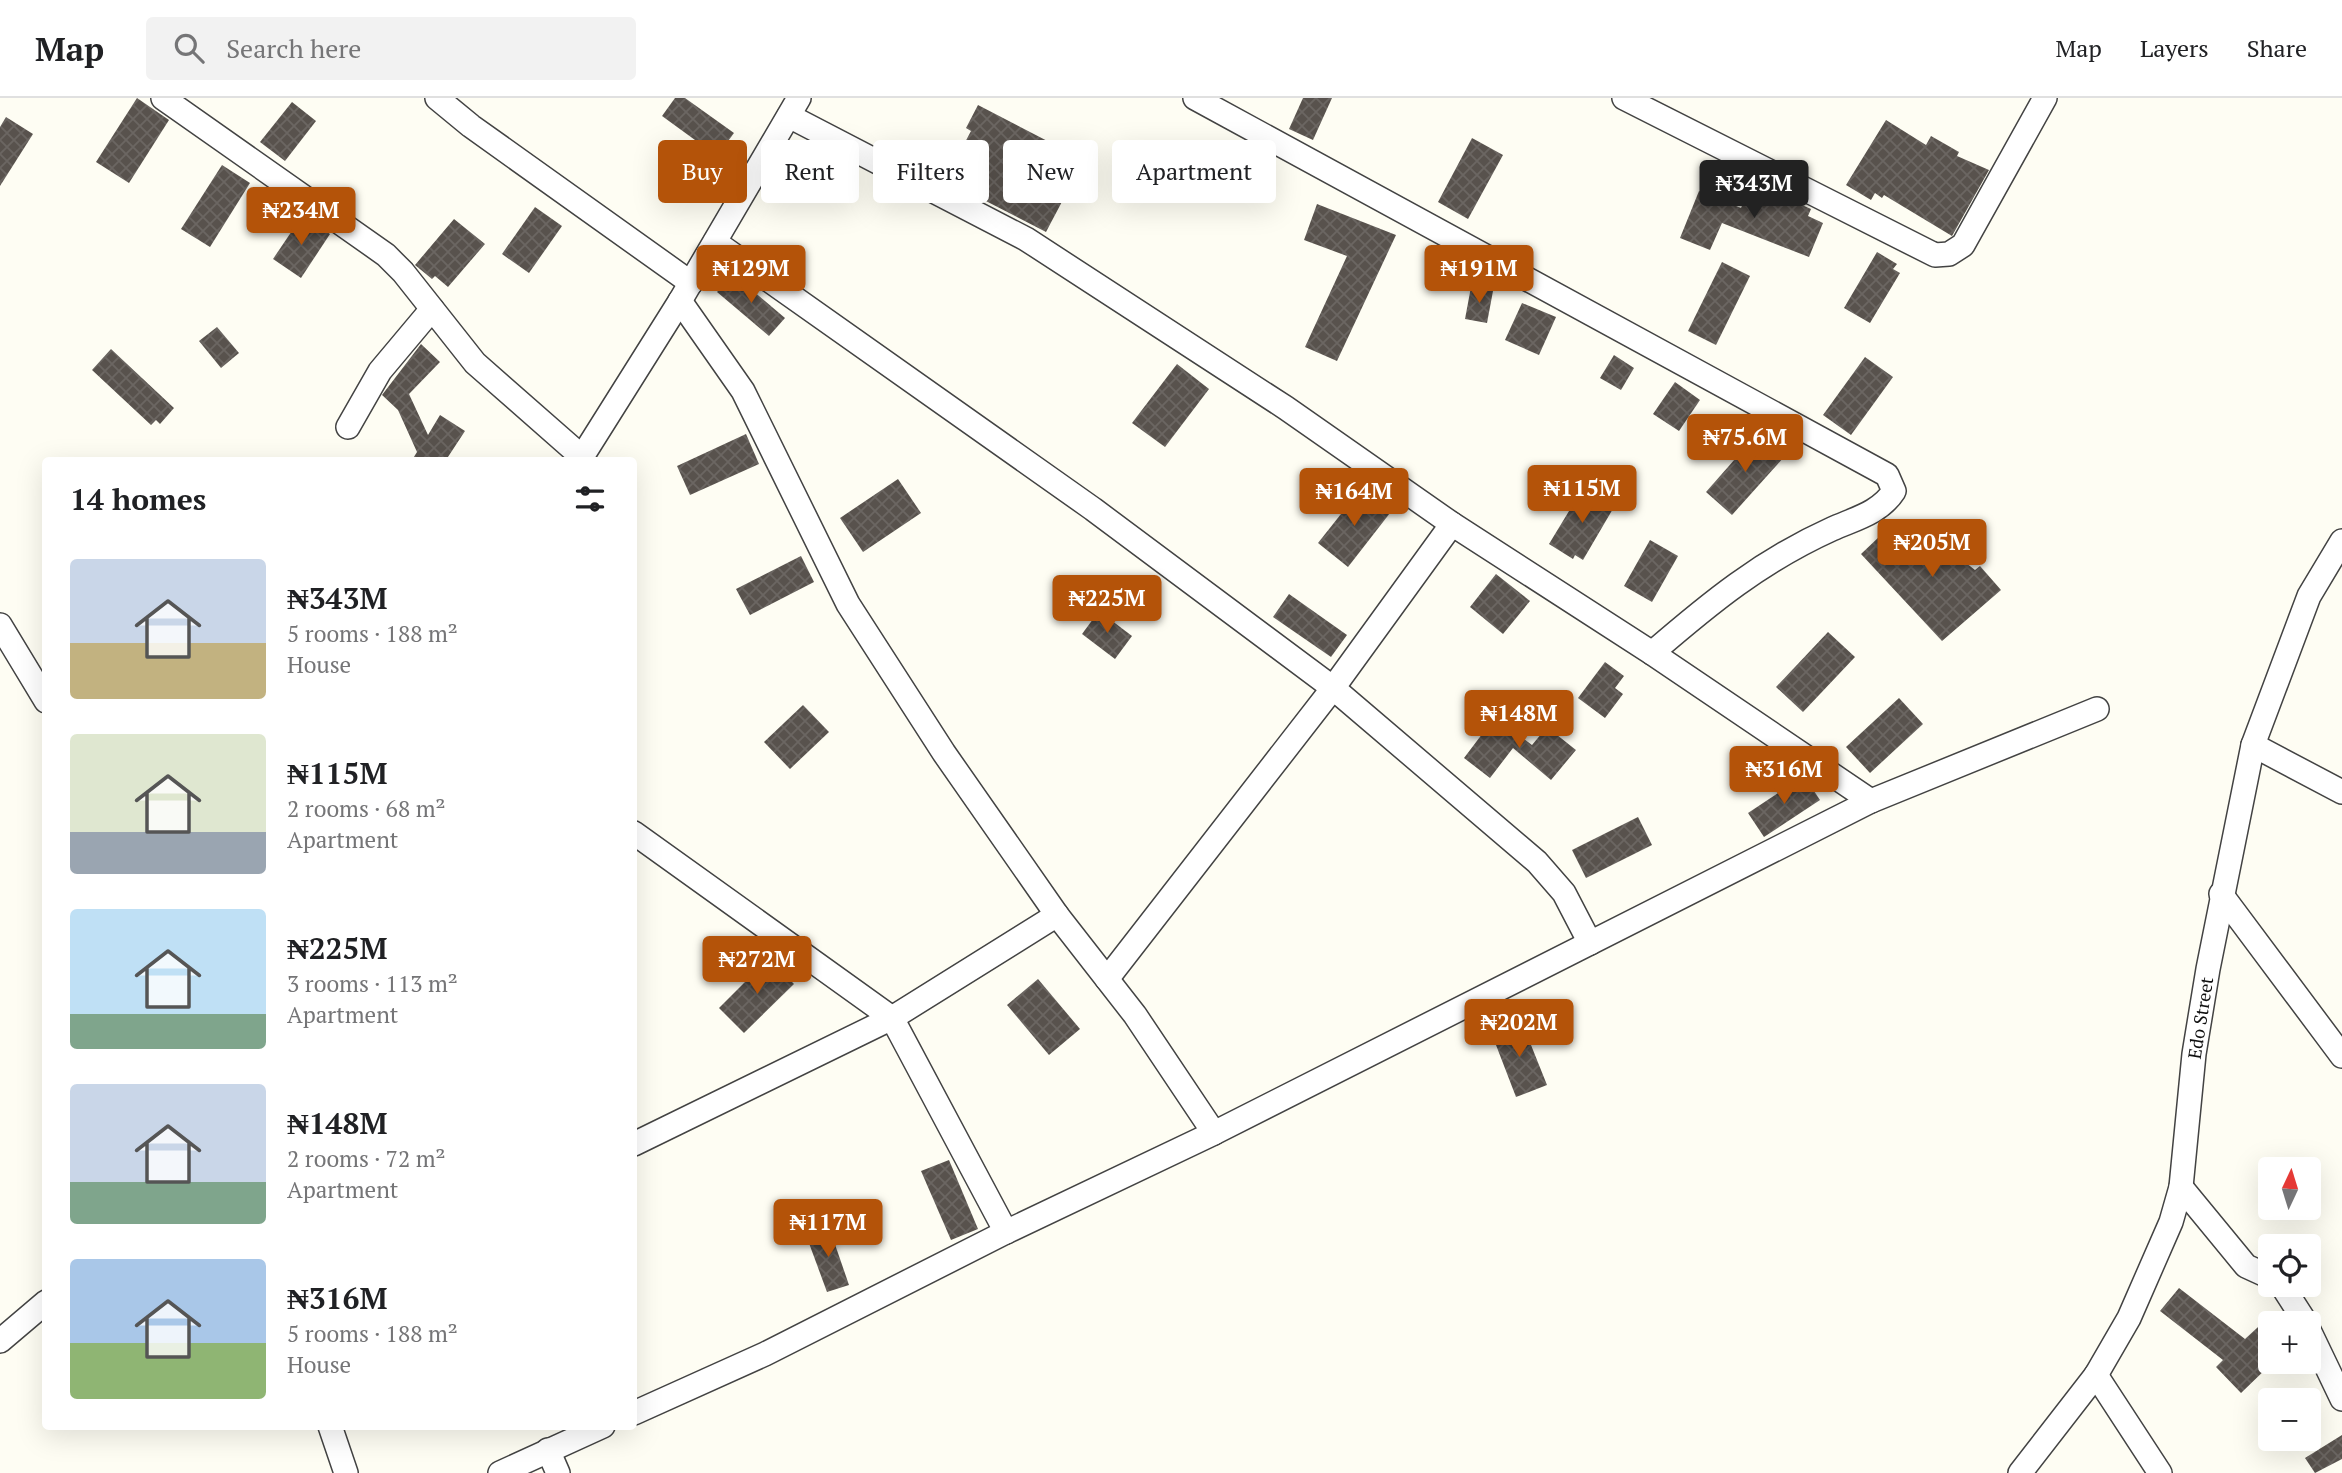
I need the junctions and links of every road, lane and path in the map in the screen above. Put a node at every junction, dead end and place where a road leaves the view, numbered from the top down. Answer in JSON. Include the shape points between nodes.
{"nodes":[{"id":1,"x":163,"y":98,"type":"edge"},
{"id":2,"x":437,"y":98,"type":"edge"},
{"id":3,"x":1195,"y":98,"type":"edge"},
{"id":4,"x":1624,"y":98,"type":"edge"},
{"id":5,"x":2045,"y":98,"type":"edge"},
{"id":6,"x":794,"y":107,"type":"edge"},
{"id":7,"x":715,"y":242,"type":"junction"},
{"id":8,"x":686,"y":292,"type":"junction"},
{"id":9,"x":432,"y":309,"type":"junction"},
{"id":10,"x":348,"y":427,"type":"dead end"},
{"id":11,"x":579,"y":457,"type":"edge"},
{"id":12,"x":582,"y":457,"type":"edge"},
{"id":13,"x":1452,"y":524,"type":"junction"},
{"id":14,"x":2342,"y":541,"type":"edge"},
{"id":15,"x":0,"y":625,"type":"edge"},
{"id":16,"x":1652,"y":653,"type":"junction"},
{"id":17,"x":1334,"y":688,"type":"junction"},
{"id":18,"x":42,"y":694,"type":"edge"},
{"id":19,"x":2097,"y":709,"type":"dead end"},
{"id":20,"x":2253,"y":745,"type":"junction"},
{"id":21,"x":2342,"y":792,"type":"edge"},
{"id":22,"x":1871,"y":802,"type":"junction"},
{"id":23,"x":637,"y":835,"type":"edge"},
{"id":24,"x":2221,"y":894,"type":"junction"},
{"id":25,"x":1056,"y":915,"type":"junction"},
{"id":26,"x":1590,"y":943,"type":"junction"},
{"id":27,"x":1107,"y":979,"type":"junction"},
{"id":28,"x":892,"y":1018,"type":"junction"},
{"id":29,"x":2342,"y":1056,"type":"edge"},
{"id":30,"x":1214,"y":1133,"type":"junction"},
{"id":31,"x":637,"y":1143,"type":"edge"},
{"id":32,"x":2181,"y":1187,"type":"junction"},
{"id":33,"x":1006,"y":1233,"type":"junction"},
{"id":34,"x":2258,"y":1272,"type":"edge"},
{"id":35,"x":42,"y":1305,"type":"edge"},
{"id":36,"x":0,"y":1341,"type":"edge"},
{"id":37,"x":2321,"y":1355,"type":"edge"},
{"id":38,"x":2095,"y":1375,"type":"junction"},
{"id":39,"x":2342,"y":1399,"type":"edge"},
{"id":40,"x":637,"y":1412,"type":"edge"},
{"id":41,"x":332,"y":1430,"type":"edge"},
{"id":42,"x":594,"y":1430,"type":"edge"},
{"id":43,"x":548,"y":1450,"type":"junction"},
{"id":44,"x":346,"y":1473,"type":"edge"},
{"id":45,"x":500,"y":1473,"type":"edge"},
{"id":46,"x":558,"y":1473,"type":"edge"},
{"id":47,"x":2020,"y":1473,"type":"edge"},
{"id":48,"x":2160,"y":1473,"type":"edge"}],
"edges":[{"from":1,"to":9,"type":"street","via":[[386,255]]},
{"from":2,"to":8,"type":"street"},
{"from":3,"to":16,"type":"street","via":[[1887,475],[1894,491],[1885,505],[1806,541],[1722,593]]},
{"from":4,"to":5,"type":"street","via":[[1935,255],[1949,254],[1964,245]]},
{"from":6,"to":7,"type":"street"},
{"from":6,"to":13,"type":"street","via":[[1026,239],[1286,408]]},
{"from":7,"to":8,"type":"street"},
{"from":7,"to":17,"type":"street","via":[[1093,509]]},
{"from":8,"to":12,"type":"street"},
{"from":8,"to":25,"type":"street","via":[[743,391],[848,604]]},
{"from":9,"to":10,"type":"street","via":[[380,371]]},
{"from":9,"to":11,"type":"street","via":[[475,363]]},
{"from":13,"to":16,"type":"street"},
{"from":13,"to":17,"type":"street"},
{"from":14,"to":20,"type":"street","name":"Edo Street","via":[[2309,596]]},
{"from":15,"to":18,"type":"street"},
{"from":16,"to":22,"type":"street"},
{"from":17,"to":26,"type":"street","via":[[1537,862],[1564,893]]},
{"from":17,"to":27,"type":"street"},
{"from":19,"to":22,"type":"street"},
{"from":20,"to":21,"type":"street"},
{"from":20,"to":24,"type":"street","name":"Edo Street"},
{"from":22,"to":26,"type":"street"},
{"from":23,"to":28,"type":"street"},
{"from":24,"to":29,"type":"street"},
{"from":24,"to":32,"type":"street","name":"Edo Street","via":[[2194,1054]]},
{"from":25,"to":27,"type":"street"},
{"from":25,"to":28,"type":"street"},
{"from":26,"to":30,"type":"street"},
{"from":27,"to":30,"type":"street","via":[[1136,1014]]},
{"from":28,"to":31,"type":"street"},
{"from":28,"to":33,"type":"street"},
{"from":30,"to":33,"type":"street"},
{"from":32,"to":34,"type":"street","via":[[2246,1266]]},
{"from":32,"to":38,"type":"street","name":"Edo Street","via":[[2171,1222],[2129,1318]]},
{"from":33,"to":40,"type":"street","via":[[765,1354]]},
{"from":35,"to":36,"type":"street"},
{"from":37,"to":39,"type":"street"},
{"from":38,"to":47,"type":"street","name":"Edo Street"},
{"from":38,"to":48,"type":"street"},
{"from":41,"to":44,"type":"street"},
{"from":42,"to":43,"type":"street"},
{"from":43,"to":45,"type":"street"},
{"from":43,"to":46,"type":"street"}]}
